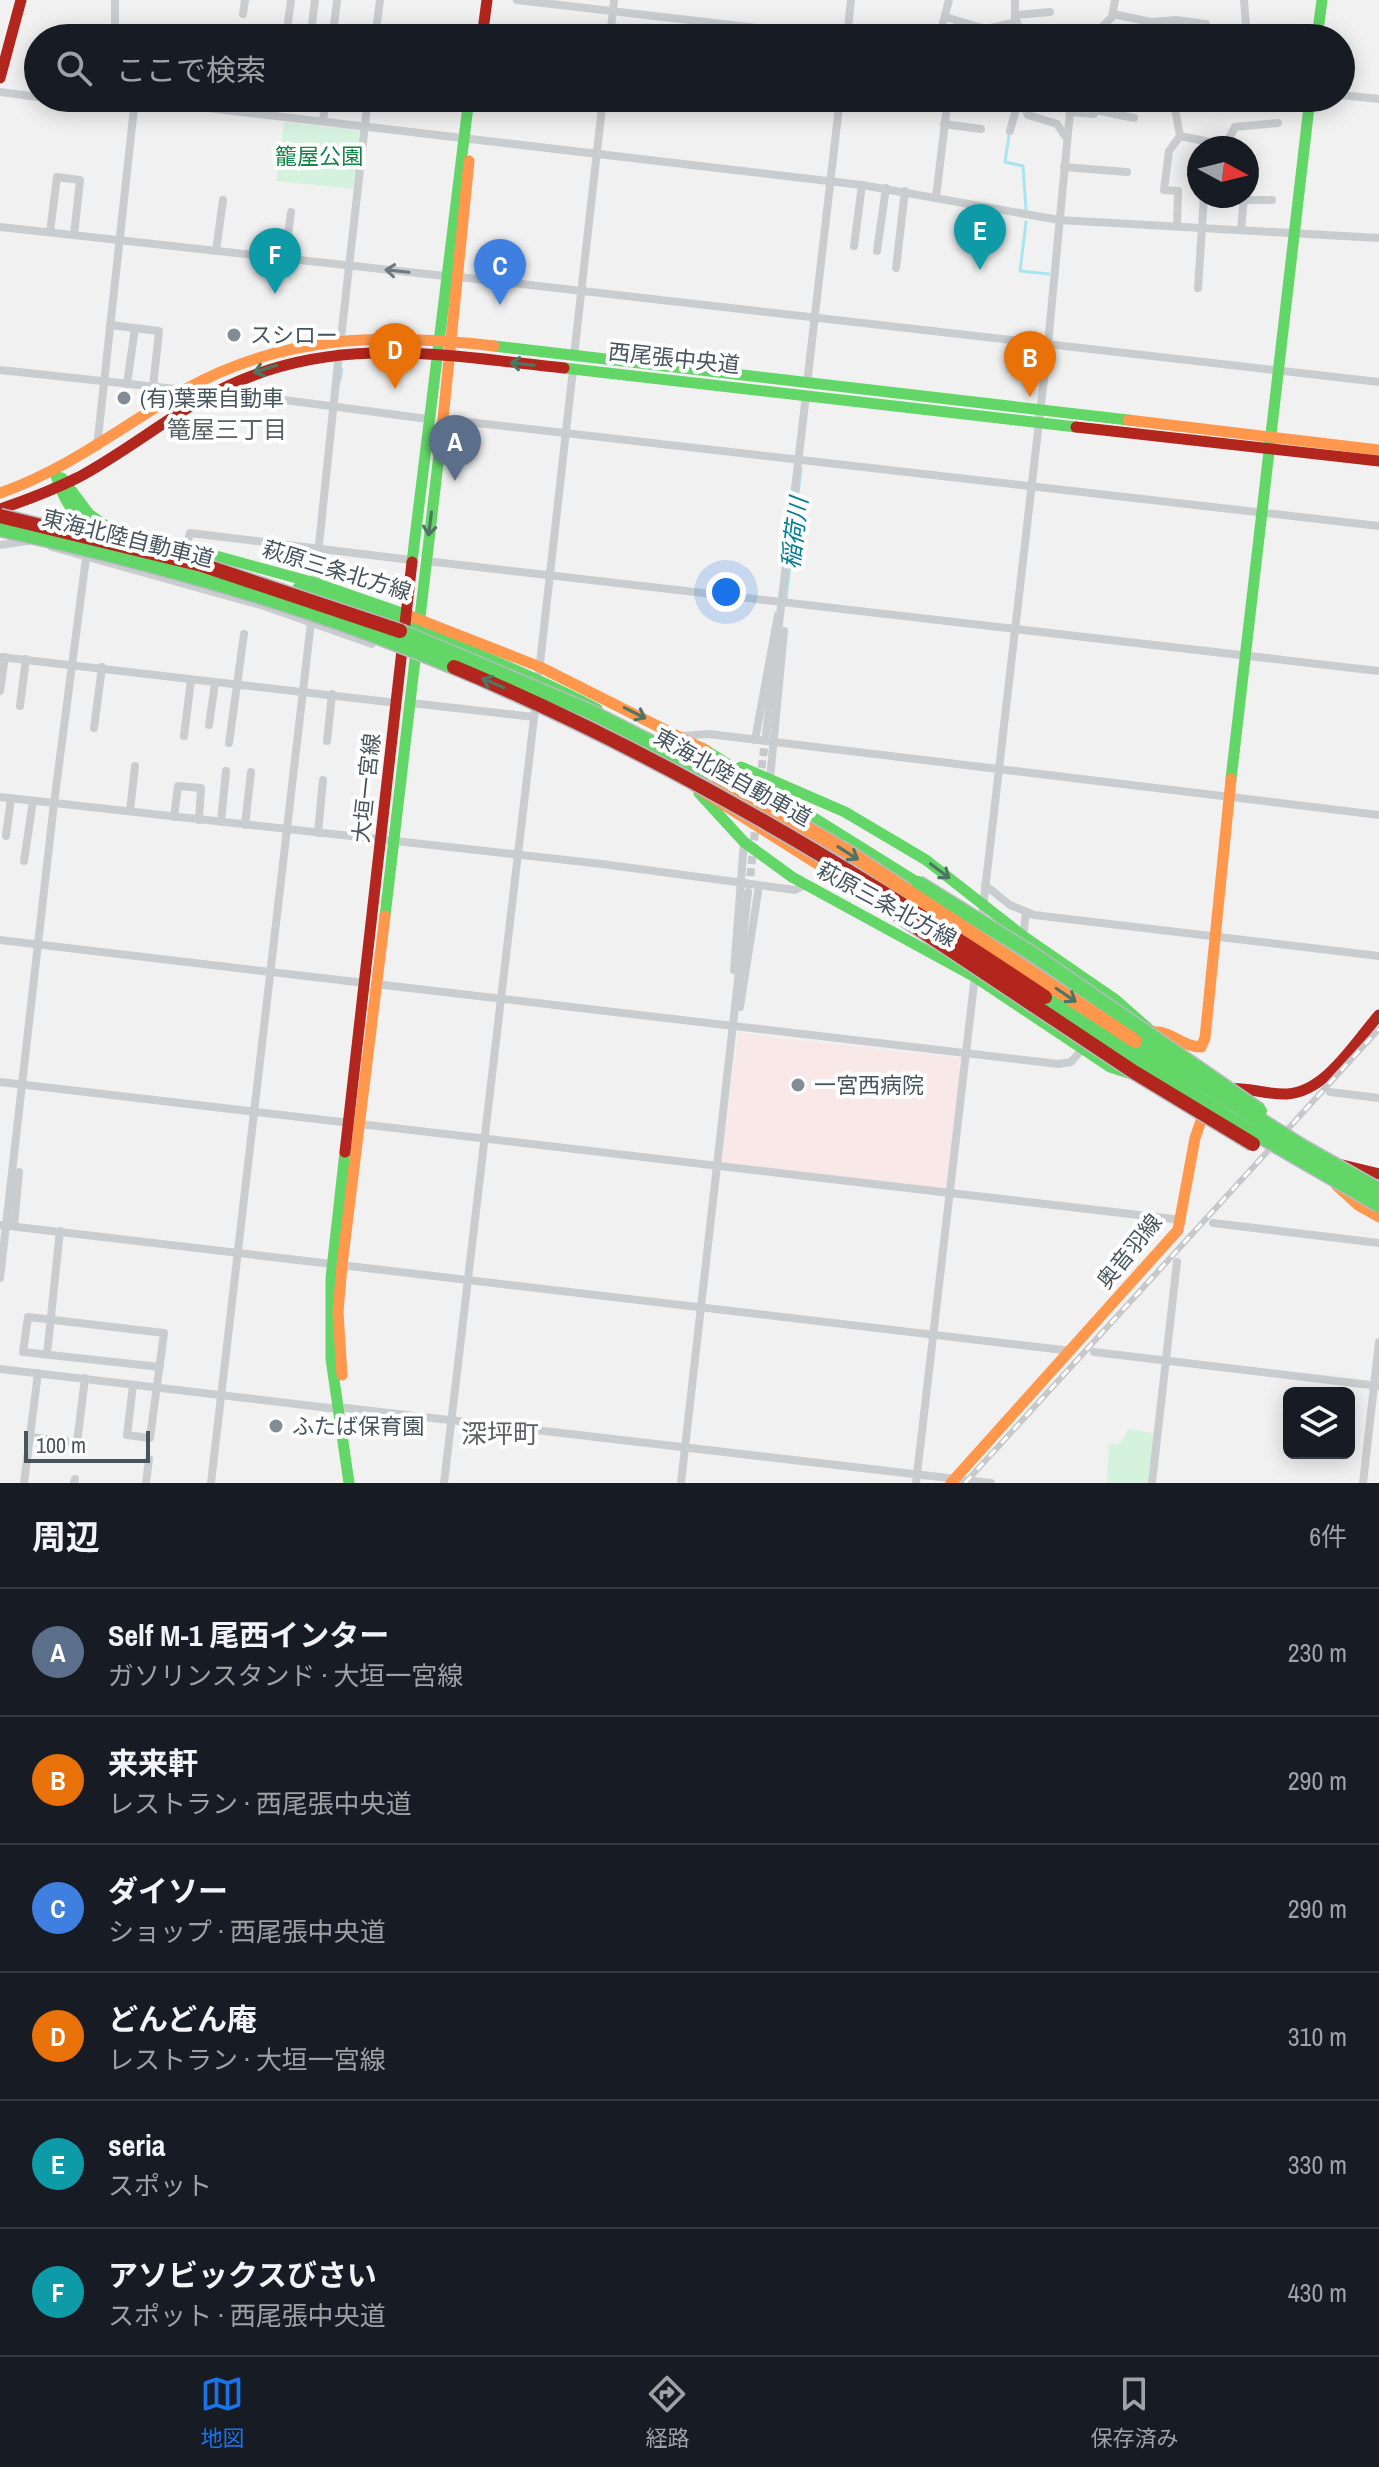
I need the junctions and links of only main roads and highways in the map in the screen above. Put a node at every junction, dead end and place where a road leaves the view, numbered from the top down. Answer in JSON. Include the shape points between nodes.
{"nodes":[{"id":1,"x":21,"y":0,"type":"edge"},
{"id":2,"x":480,"y":0,"type":"edge"},
{"id":3,"x":487,"y":0,"type":"edge"},
{"id":4,"x":1322,"y":0,"type":"edge"},
{"id":5,"x":477,"y":24,"type":"edge"},
{"id":6,"x":484,"y":24,"type":"edge"},
{"id":7,"x":1319,"y":24,"type":"edge"},
{"id":8,"x":0,"y":78,"type":"edge"},
{"id":9,"x":468,"y":112,"type":"edge"},
{"id":10,"x":472,"y":112,"type":"edge"},
{"id":11,"x":1308,"y":112,"type":"edge"},
{"id":12,"x":467,"y":137,"type":"junction"},
{"id":13,"x":340,"y":346,"type":"junction"},
{"id":14,"x":443,"y":348,"type":"junction"},
{"id":15,"x":1270,"y":444,"type":"junction"},
{"id":16,"x":1379,"y":450,"type":"edge"},
{"id":17,"x":1379,"y":461,"type":"edge"},
{"id":18,"x":55,"y":472,"type":"junction"},
{"id":19,"x":63,"y":486,"type":"junction"},
{"id":20,"x":0,"y":493,"type":"edge"},
{"id":21,"x":0,"y":509,"type":"edge"},
{"id":22,"x":0,"y":516,"type":"edge"},
{"id":23,"x":0,"y":529,"type":"edge"},
{"id":24,"x":412,"y":622,"type":"junction"},
{"id":25,"x":539,"y":673,"type":"junction"},
{"id":26,"x":702,"y":748,"type":"junction"},
{"id":27,"x":691,"y":784,"type":"junction"},
{"id":28,"x":1379,"y":1015,"type":"edge"},
{"id":29,"x":1152,"y":1032,"type":"junction"},
{"id":30,"x":1211,"y":1099,"type":"junction"},
{"id":31,"x":1302,"y":1155,"type":"junction"},
{"id":32,"x":1379,"y":1174,"type":"edge"},
{"id":33,"x":1379,"y":1188,"type":"edge"},
{"id":34,"x":1347,"y":1189,"type":"junction"},
{"id":35,"x":1379,"y":1205,"type":"edge"},
{"id":36,"x":1379,"y":1217,"type":"edge"},
{"id":37,"x":342,"y":1409,"type":"junction"},
{"id":38,"x":952,"y":1481,"type":"edge"},
{"id":39,"x":349,"y":1483,"type":"edge"},
{"id":40,"x":357,"y":1483,"type":"edge"}],
"edges":[{"from":1,"to":8,"type":"main road"},
{"from":2,"to":5,"type":"main road"},
{"from":3,"to":6,"type":"main road"},
{"from":4,"to":7,"type":"main road"},
{"from":9,"to":12,"type":"main road","name":"大垣一宮線"},
{"from":10,"to":12,"type":"main road","name":"大垣一宮線"},
{"from":11,"to":15,"type":"main road"},
{"from":12,"to":14,"type":"main road","name":"大垣一宮線"},
{"from":13,"to":14,"type":"main road","name":"西尾張中央道"},
{"from":13,"to":18,"type":"main road","name":"西尾張中央道","via":[[255,357],[185,390]]},
{"from":13,"to":19,"type":"main road","name":"西尾張中央道","one_way":true,"via":[[220,387]]},
{"from":14,"to":15,"type":"main road","name":"西尾張中央道"},
{"from":14,"to":24,"type":"main road","name":"大垣一宮線"},
{"from":15,"to":16,"type":"main road","name":"西尾張中央道"},
{"from":15,"to":17,"type":"main road","name":"西尾張中央道"},
{"from":15,"to":29,"type":"main road","via":[[1203,1045],[1188,1047],[1164,1031]]},
{"from":18,"to":19,"type":"main road","name":"萩原三条北方線"},
{"from":18,"to":20,"type":"main road","name":"西尾張中央道"},
{"from":19,"to":21,"type":"main road","name":"西尾張中央道"},
{"from":19,"to":24,"type":"main road","name":"萩原三条北方線","via":[[99,523],[315,583]]},
{"from":19,"to":24,"type":"main road","name":"萩原三条北方線","via":[[83,523],[94,531]]},
{"from":22,"to":33,"type":"main road","name":"東海北陸自動車道","one_way":true,"bridge":true,"via":[[148,550],[314,600],[454,652],[605,719],[825,839],[1262,1123]]},
{"from":34,"to":23,"type":"main road","name":"東海北陸自動車道","one_way":true,"bridge":true,"via":[[1254,1135],[818,850],[616,738],[448,663],[336,621],[171,569]]},
{"from":24,"to":25,"type":"main road","name":"萩原三条北方線"},
{"from":24,"to":37,"type":"main road","name":"大垣一宮線","via":[[338,1265]]},
{"from":25,"to":26,"type":"main road","name":"萩原三条北方線","one_way":true},
{"from":25,"to":27,"type":"main road","name":"萩原三条北方線","via":[[612,719]]},
{"from":26,"to":29,"type":"main road","name":"萩原三条北方線","one_way":true,"via":[[845,812],[892,839],[1116,1000]]},
{"from":26,"to":33,"type":"main road","bridge":true,"via":[[1031,953]]},
{"from":27,"to":30,"type":"main road","name":"萩原三条北方線","via":[[744,842],[805,885],[975,977],[1120,1072],[1180,1085]]},
{"from":27,"to":34,"type":"main road","bridge":true,"via":[[1196,1112]]},
{"from":28,"to":30,"type":"main road","via":[[1304,1091],[1229,1088]]},
{"from":29,"to":30,"type":"main road","name":"萩原三条北方線"},
{"from":30,"to":31,"type":"main road","name":"萩原三条北方線"},
{"from":30,"to":38,"type":"main road","name":"奥音羽線","via":[[1195,1134],[1182,1220],[1164,1248]]},
{"from":31,"to":32,"type":"main road","name":"萩原三条北方線"},
{"from":31,"to":36,"type":"main road","name":"萩原三条北方線"},
{"from":34,"to":35,"type":"main road","name":"東海北陸自動車道","bridge":true},
{"from":37,"to":39,"type":"main road","name":"大垣一宮線"},
{"from":37,"to":40,"type":"main road","name":"大垣一宮線"}]}
